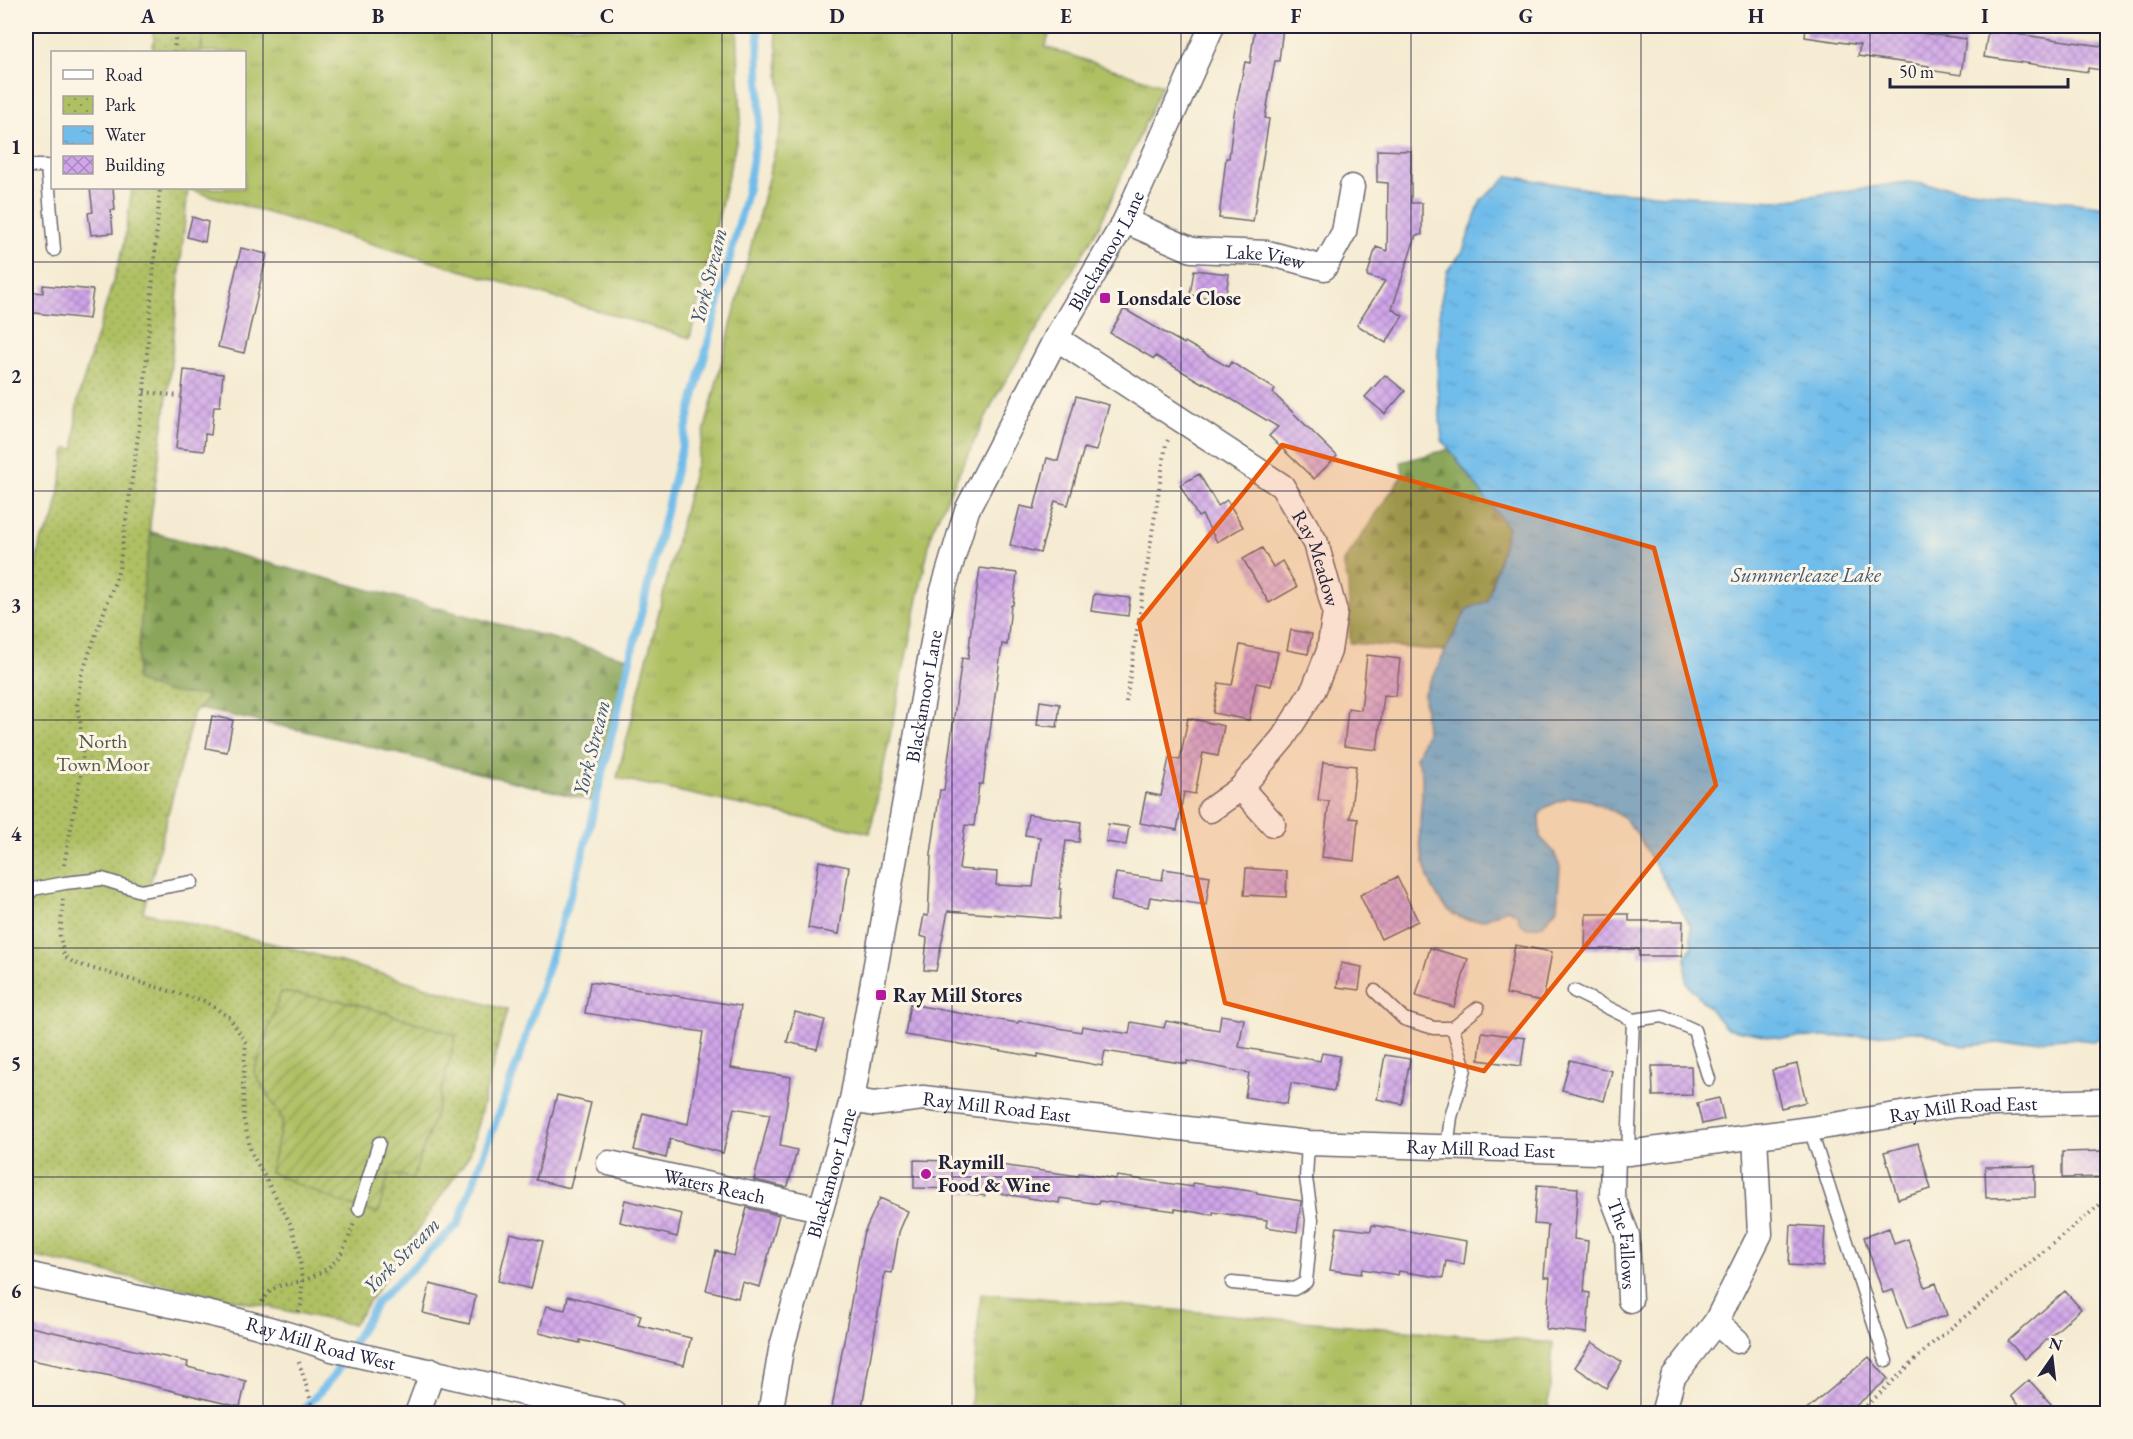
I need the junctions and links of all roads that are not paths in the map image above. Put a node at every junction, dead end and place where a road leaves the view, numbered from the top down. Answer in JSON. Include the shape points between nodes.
{"nodes":[{"id":1,"x":1212,"y":26,"type":"edge"},
{"id":2,"x":26,"y":166,"type":"edge"},
{"id":3,"x":1352,"y":187,"type":"dead end"},
{"id":4,"x":1125,"y":221,"type":"junction"},
{"id":5,"x":54,"y":250,"type":"dead end"},
{"id":6,"x":1056,"y":338,"type":"junction"},
{"id":7,"x":1241,"y":788,"type":"junction"},
{"id":8,"x":1210,"y":810,"type":"dead end"},
{"id":9,"x":1273,"y":824,"type":"dead end"},
{"id":10,"x":192,"y":882,"type":"dead end"},
{"id":11,"x":26,"y":897,"type":"edge"},
{"id":12,"x":1375,"y":991,"type":"dead end"},
{"id":13,"x":1574,"y":991,"type":"dead end"},
{"id":14,"x":1478,"y":1008,"type":"dead end"},
{"id":15,"x":1633,"y":1020,"type":"junction"},
{"id":16,"x":1453,"y":1028,"type":"junction"},
{"id":17,"x":1709,"y":1079,"type":"dead end"},
{"id":18,"x":852,"y":1100,"type":"junction"},
{"id":19,"x":2108,"y":1101,"type":"edge"},
{"id":20,"x":1810,"y":1129,"type":"junction"},
{"id":21,"x":1755,"y":1136,"type":"junction"},
{"id":22,"x":379,"y":1143,"type":"dead end"},
{"id":23,"x":1308,"y":1143,"type":"junction"},
{"id":24,"x":1447,"y":1148,"type":"junction"},
{"id":25,"x":1620,"y":1153,"type":"junction"},
{"id":26,"x":609,"y":1163,"type":"dead end"},
{"id":27,"x":359,"y":1209,"type":"road end"},
{"id":28,"x":820,"y":1209,"type":"junction"},
{"id":29,"x":26,"y":1274,"type":"edge"},
{"id":30,"x":1232,"y":1284,"type":"dead end"},
{"id":31,"x":1630,"y":1300,"type":"dead end"},
{"id":32,"x":1716,"y":1322,"type":"junction"},
{"id":33,"x":1737,"y":1341,"type":"dead end"},
{"id":34,"x":1886,"y":1361,"type":"dead end"},
{"id":35,"x":434,"y":1371,"type":"junction"},
{"id":36,"x":417,"y":1413,"type":"edge"},
{"id":37,"x":615,"y":1413,"type":"edge"},
{"id":38,"x":770,"y":1413,"type":"edge"},
{"id":39,"x":1663,"y":1413,"type":"edge"}],
"edges":[{"from":1,"to":4,"type":"street","name":"Blackamoor Lane"},
{"from":2,"to":5,"type":"lane","via":[[47,166]]},
{"from":3,"to":4,"type":"street","name":"Lake View","via":[[1344,232],[1324,268],[1268,253],[1192,250]]},
{"from":4,"to":6,"type":"street","name":"Blackamoor Lane"},
{"from":6,"to":7,"type":"street","name":"Ray Meadow","via":[[1282,486],[1316,543],[1335,612],[1329,651],[1314,688],[1283,738]]},
{"from":6,"to":18,"type":"street","name":"Blackamoor Lane","via":[[967,510],[941,597]]},
{"from":7,"to":8,"type":"street","name":"Ray Meadow"},
{"from":7,"to":9,"type":"street"},
{"from":10,"to":11,"type":"lane","via":[[141,891],[102,879],[33,889]]},
{"from":12,"to":16,"type":"lane","via":[[1404,1019],[1434,1028]]},
{"from":13,"to":15,"type":"lane"},
{"from":14,"to":16,"type":"lane"},
{"from":15,"to":17,"type":"lane","via":[[1663,1016],[1694,1030]]},
{"from":15,"to":25,"type":"lane"},
{"from":16,"to":24,"type":"lane","via":[[1465,1069]]},
{"from":18,"to":23,"type":"street","name":"Ray Mill Road East","via":[[874,1104],[922,1098]]},
{"from":18,"to":28,"type":"street","name":"Blackamoor Lane"},
{"from":19,"to":20,"type":"street","name":"Ray Mill Road East","via":[[1956,1105]]},
{"from":20,"to":21,"type":"street","name":"Ray Mill Road East"},
{"from":20,"to":34,"type":"lane"},
{"from":21,"to":25,"type":"street","name":"Ray Mill Road East"},
{"from":21,"to":32,"type":"street","via":[[1760,1234]]},
{"from":22,"to":27,"type":"lane"},
{"from":23,"to":24,"type":"street","name":"Ray Mill Road East"},
{"from":23,"to":30,"type":"lane","via":[[1306,1179],[1312,1220],[1306,1282],[1294,1289]]},
{"from":24,"to":25,"type":"street","name":"Ray Mill Road East"},
{"from":25,"to":31,"type":"street","name":"The Fallows","via":[[1612,1196],[1627,1235]]},
{"from":26,"to":28,"type":"street","name":"Waters Reach"},
{"from":28,"to":38,"type":"street","name":"Blackamoor Lane","via":[[782,1350]]},
{"from":29,"to":35,"type":"street","name":"Ray Mill Road West","via":[[251,1324],[332,1349]]},
{"from":32,"to":33,"type":"street"},
{"from":32,"to":39,"type":"street","via":[[1673,1377]]},
{"from":35,"to":36,"type":"street"},
{"from":35,"to":37,"type":"street","name":"Ray Mill Road West"}]}
